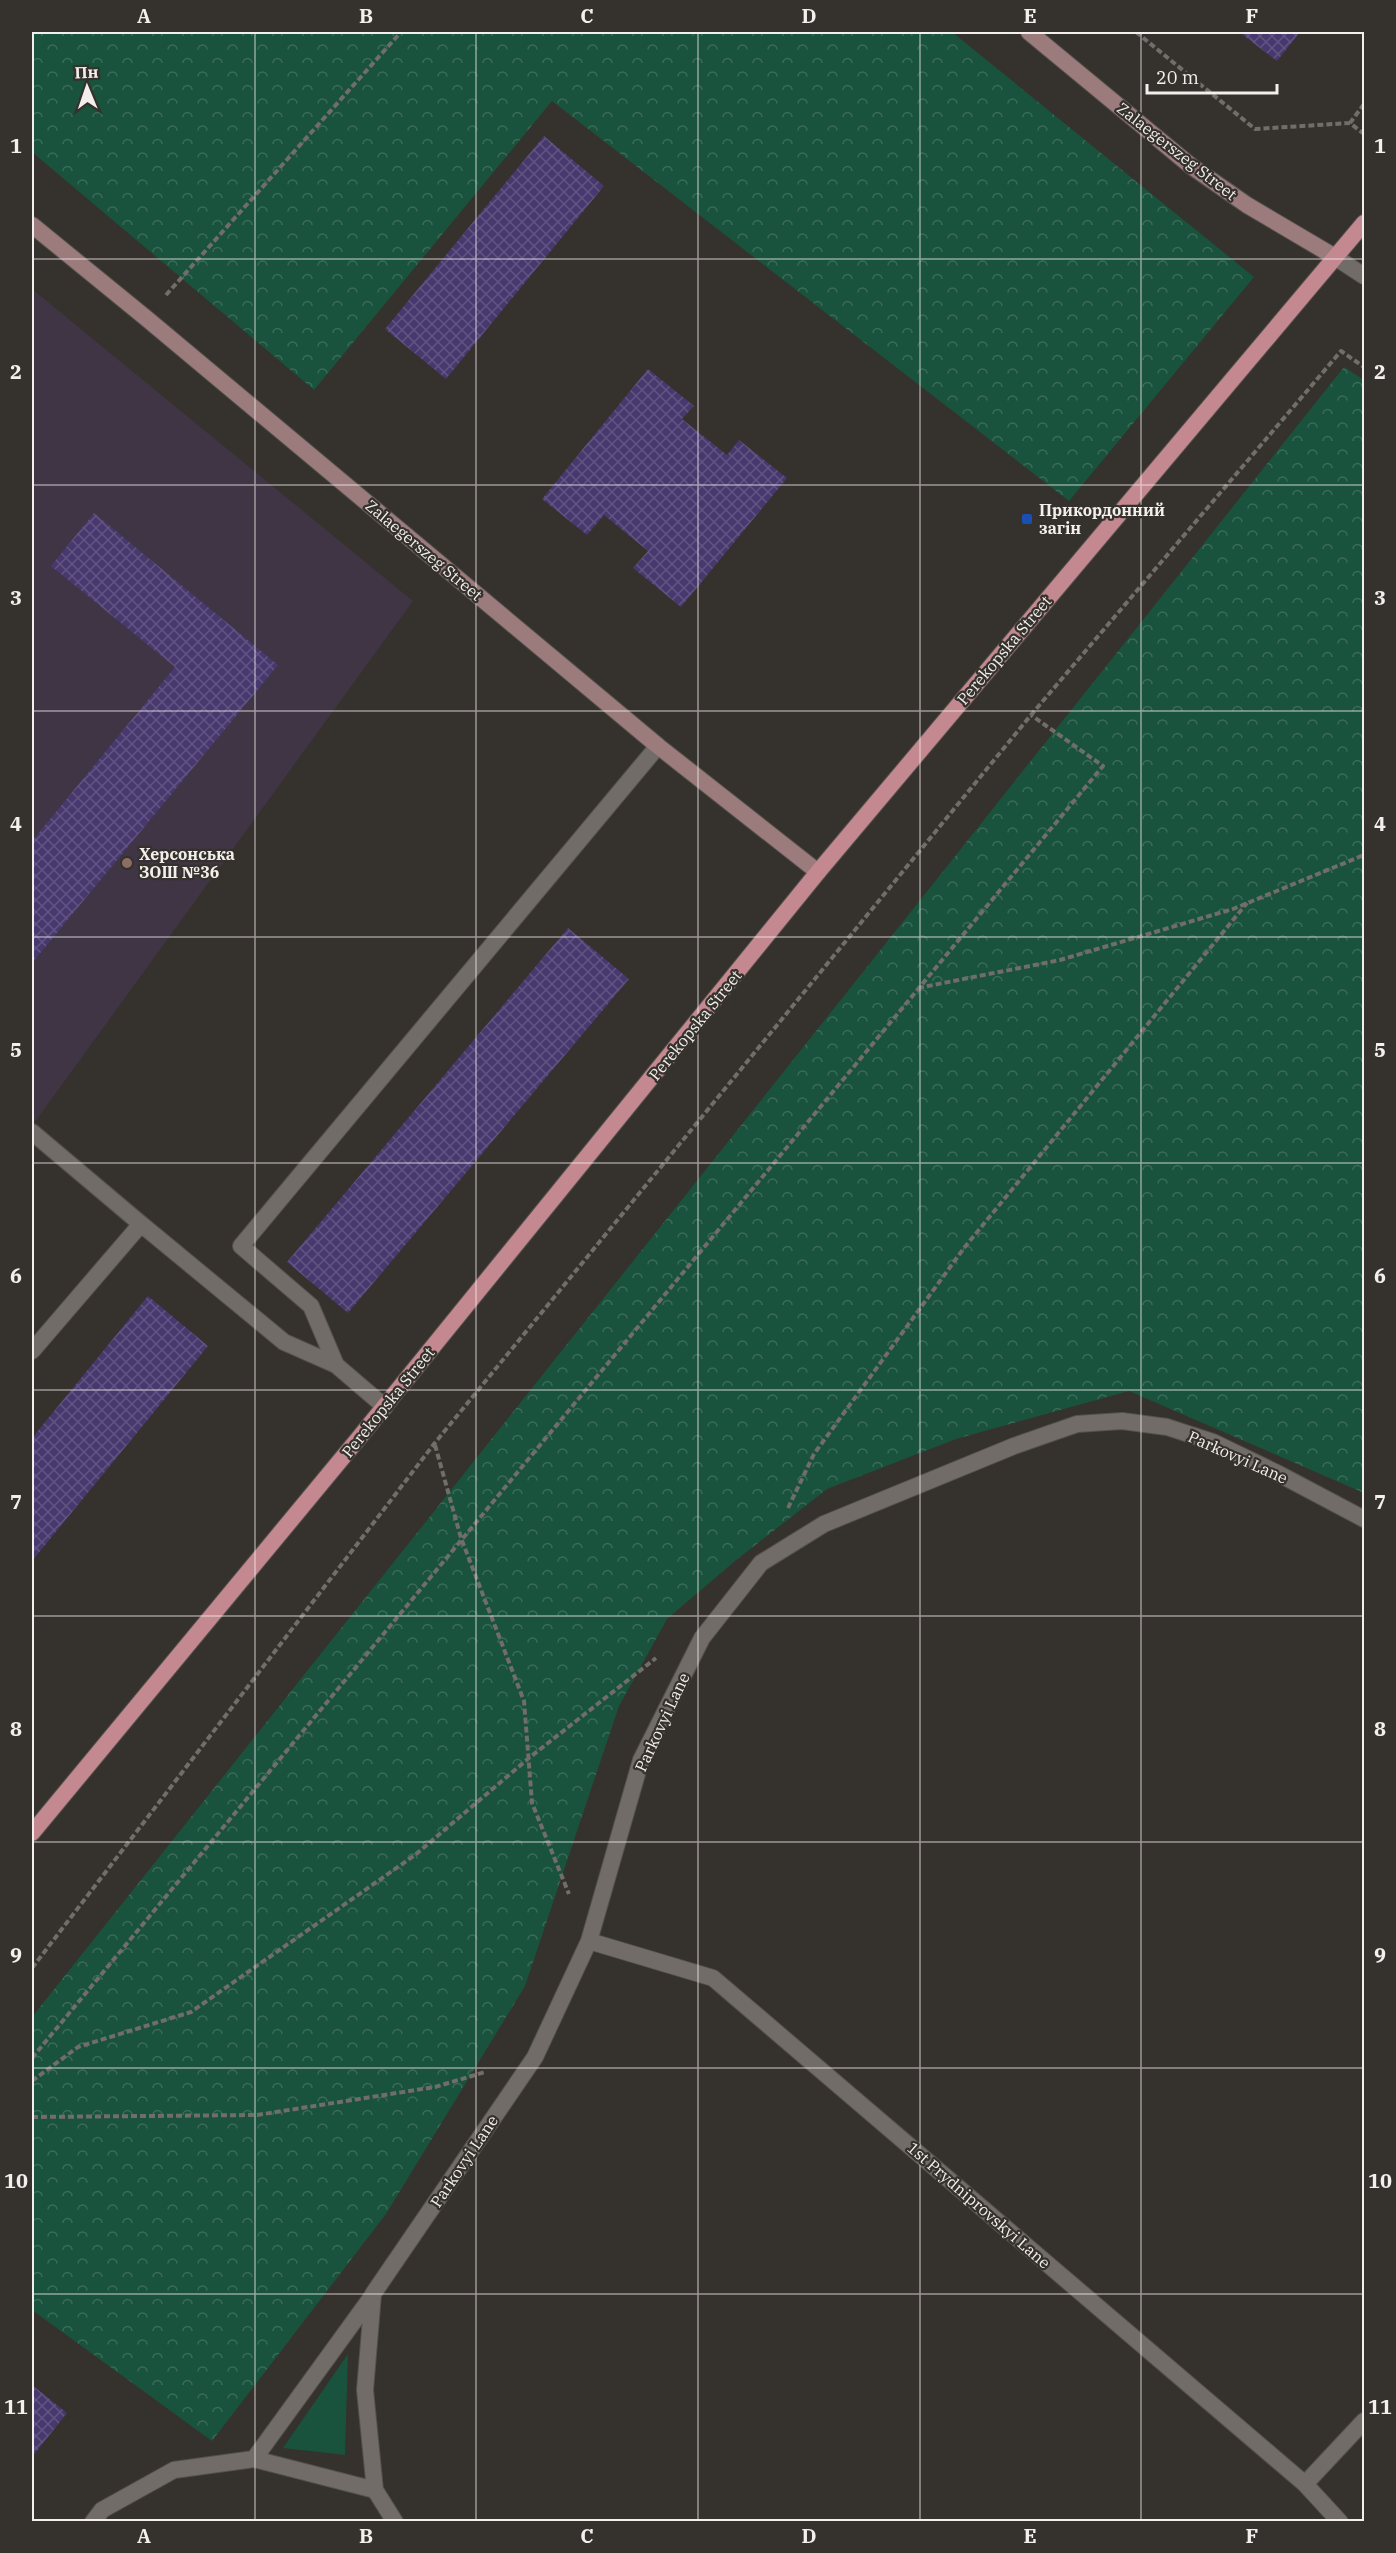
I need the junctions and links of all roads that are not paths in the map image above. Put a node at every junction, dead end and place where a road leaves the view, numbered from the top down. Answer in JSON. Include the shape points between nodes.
{"nodes":[{"id":1,"x":1029,"y":32,"type":"edge"},
{"id":2,"x":1365,"y":223,"type":"edge"},
{"id":3,"x":32,"y":225,"type":"edge"},
{"id":4,"x":1335,"y":257,"type":"junction"},
{"id":5,"x":1365,"y":276,"type":"edge"},
{"id":6,"x":658,"y":746,"type":"junction"},
{"id":7,"x":818,"y":872,"type":"junction"},
{"id":8,"x":32,"y":1132,"type":"edge"},
{"id":9,"x":141,"y":1224,"type":"junction"},
{"id":10,"x":32,"y":1351,"type":"edge"},
{"id":11,"x":336,"y":1365,"type":"junction"},
{"id":12,"x":385,"y":1407,"type":"junction"},
{"id":13,"x":1365,"y":1520,"type":"edge"},
{"id":14,"x":32,"y":1833,"type":"edge"},
{"id":15,"x":589,"y":1941,"type":"junction"},
{"id":16,"x":373,"y":2294,"type":"junction"},
{"id":17,"x":1365,"y":2421,"type":"edge"},
{"id":18,"x":254,"y":2459,"type":"junction"},
{"id":19,"x":1305,"y":2484,"type":"junction"},
{"id":20,"x":375,"y":2490,"type":"junction"},
{"id":21,"x":93,"y":2522,"type":"edge"},
{"id":22,"x":395,"y":2522,"type":"edge"},
{"id":23,"x":1340,"y":2522,"type":"edge"}],
"edges":[{"from":1,"to":4,"type":"main road","name":"Zalaegerszeg Street","via":[[1191,166],[1247,205]]},
{"from":2,"to":4,"type":"main road","name":"Perekopska Street"},
{"from":3,"to":6,"type":"main road","name":"Zalaegerszeg Street"},
{"from":4,"to":5,"type":"street"},
{"from":4,"to":7,"type":"main road","name":"Perekopska Street"},
{"from":6,"to":7,"type":"main road","name":"Zalaegerszeg Street"},
{"from":6,"to":11,"type":"street","via":[[240,1246],[311,1306]]},
{"from":7,"to":12,"type":"main road","name":"Perekopska Street"},
{"from":8,"to":9,"type":"street"},
{"from":9,"to":10,"type":"street"},
{"from":9,"to":11,"type":"street","via":[[284,1342]]},
{"from":11,"to":12,"type":"street"},
{"from":12,"to":14,"type":"main road","name":"Perekopska Street"},
{"from":13,"to":15,"type":"street","name":"Parkovyi Lane","via":[[1232,1451],[1167,1427],[1122,1421],[1077,1424],[824,1524],[761,1563],[702,1638],[640,1760]]},
{"from":15,"to":16,"type":"street","name":"Parkovyi Lane","via":[[535,2057]]},
{"from":15,"to":19,"type":"street","name":"1st Prydniprovskyi Lane","via":[[713,1977]]},
{"from":16,"to":18,"type":"street"},
{"from":16,"to":20,"type":"street","name":"Parkovyi Lane","via":[[365,2390]]},
{"from":17,"to":19,"type":"street"},
{"from":18,"to":20,"type":"street"},
{"from":18,"to":21,"type":"street","via":[[174,2470],[102,2510]]},
{"from":19,"to":23,"type":"street","name":"1st Prydniprovskyi Lane"},
{"from":20,"to":22,"type":"street"}]}
